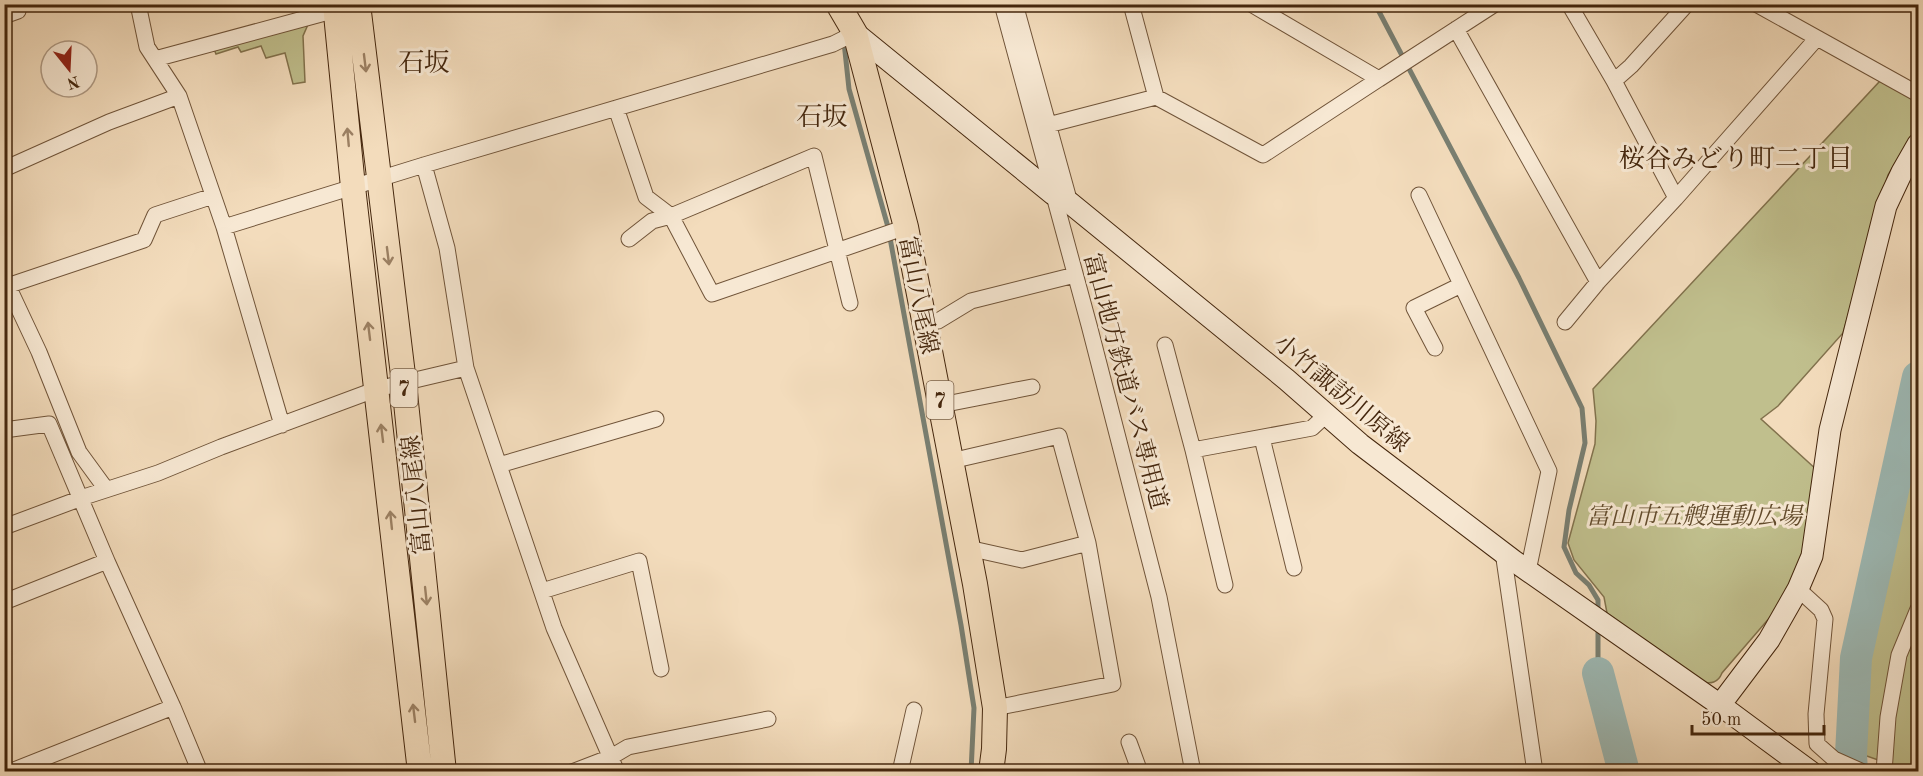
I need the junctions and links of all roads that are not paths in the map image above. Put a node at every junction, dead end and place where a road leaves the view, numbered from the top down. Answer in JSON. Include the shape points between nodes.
{"nodes":[{"id":1,"x":15,"y":4,"type":"edge"},
{"id":2,"x":138,"y":4,"type":"edge"},
{"id":3,"x":838,"y":4,"type":"edge"},
{"id":4,"x":851,"y":4,"type":"edge"},
{"id":5,"x":1002,"y":4,"type":"edge"},
{"id":6,"x":1015,"y":4,"type":"edge"},
{"id":7,"x":1131,"y":4,"type":"edge"},
{"id":8,"x":1495,"y":4,"type":"edge"},
{"id":9,"x":1569,"y":4,"type":"edge"},
{"id":10,"x":1687,"y":4,"type":"edge"},
{"id":11,"x":1756,"y":4,"type":"edge"},
{"id":12,"x":1251,"y":5,"type":"edge"},
{"id":13,"x":343,"y":6,"type":"edge"},
{"id":14,"x":4,"y":16,"type":"edge"},
{"id":15,"x":1456,"y":29,"type":"junction"},
{"id":16,"x":855,"y":33,"type":"junction"},
{"id":17,"x":1818,"y":38,"type":"junction"},
{"id":18,"x":155,"y":59,"type":"junction"},
{"id":19,"x":1379,"y":79,"type":"junction"},
{"id":20,"x":1614,"y":81,"type":"junction"},
{"id":21,"x":1918,"y":94,"type":"edge"},
{"id":22,"x":178,"y":96,"type":"junction"},
{"id":23,"x":1156,"y":97,"type":"junction"},
{"id":24,"x":616,"y":108,"type":"junction"},
{"id":25,"x":1048,"y":125,"type":"junction"},
{"id":26,"x":1918,"y":144,"type":"edge"},
{"id":27,"x":424,"y":165,"type":"junction"},
{"id":28,"x":4,"y":170,"type":"edge"},
{"id":29,"x":379,"y":179,"type":"junction"},
{"id":30,"x":353,"y":187,"type":"junction"},
{"id":31,"x":1419,"y":195,"type":"dead end"},
{"id":32,"x":213,"y":196,"type":"junction"},
{"id":33,"x":1676,"y":198,"type":"junction"},
{"id":34,"x":1061,"y":199,"type":"junction"},
{"id":35,"x":671,"y":216,"type":"junction"},
{"id":36,"x":224,"y":227,"type":"junction"},
{"id":37,"x":906,"y":227,"type":"junction"},
{"id":38,"x":629,"y":239,"type":"dead end"},
{"id":39,"x":838,"y":250,"type":"junction"},
{"id":40,"x":1075,"y":275,"type":"junction"},
{"id":41,"x":1598,"y":282,"type":"junction"},
{"id":42,"x":1461,"y":285,"type":"junction"},
{"id":43,"x":6,"y":286,"type":"edge"},
{"id":44,"x":850,"y":303,"type":"dead end"},
{"id":45,"x":1565,"y":322,"type":"dead end"},
{"id":46,"x":925,"y":323,"type":"junction"},
{"id":47,"x":1165,"y":345,"type":"dead end"},
{"id":48,"x":1435,"y":348,"type":"dead end"},
{"id":49,"x":466,"y":368,"type":"junction"},
{"id":50,"x":404,"y":383,"type":"junction"},
{"id":51,"x":1032,"y":387,"type":"dead end"},
{"id":52,"x":376,"y":389,"type":"junction"},
{"id":53,"x":941,"y":405,"type":"junction"},
{"id":54,"x":1326,"y":415,"type":"junction"},
{"id":55,"x":656,"y":419,"type":"dead end"},
{"id":56,"x":282,"y":425,"type":"junction"},
{"id":57,"x":4,"y":430,"type":"edge"},
{"id":58,"x":1262,"y":438,"type":"junction"},
{"id":59,"x":1193,"y":450,"type":"junction"},
{"id":60,"x":951,"y":460,"type":"junction"},
{"id":61,"x":499,"y":465,"type":"junction"},
{"id":62,"x":106,"y":489,"type":"junction"},
{"id":63,"x":81,"y":498,"type":"junction"},
{"id":64,"x":4,"y":527,"type":"edge"},
{"id":65,"x":1088,"y":543,"type":"junction"},
{"id":66,"x":968,"y":548,"type":"junction"},
{"id":67,"x":1503,"y":552,"type":"junction"},
{"id":68,"x":108,"y":561,"type":"junction"},
{"id":69,"x":1294,"y":568,"type":"dead end"},
{"id":70,"x":1528,"y":571,"type":"junction"},
{"id":71,"x":1225,"y":585,"type":"dead end"},
{"id":72,"x":1797,"y":589,"type":"junction"},
{"id":73,"x":542,"y":591,"type":"junction"},
{"id":74,"x":4,"y":602,"type":"edge"},
{"id":75,"x":1918,"y":609,"type":"edge"},
{"id":76,"x":661,"y":669,"type":"dead end"},
{"id":77,"x":1720,"y":705,"type":"junction"},
{"id":78,"x":173,"y":707,"type":"junction"},
{"id":79,"x":995,"y":708,"type":"junction"},
{"id":80,"x":914,"y":710,"type":"dead end"},
{"id":81,"x":768,"y":720,"type":"dead end"},
{"id":82,"x":1129,"y":742,"type":"dead end"},
{"id":83,"x":614,"y":764,"type":"edge"},
{"id":84,"x":9,"y":771,"type":"edge"},
{"id":85,"x":200,"y":771,"type":"edge"},
{"id":86,"x":420,"y":771,"type":"edge"},
{"id":87,"x":444,"y":771,"type":"edge"},
{"id":88,"x":572,"y":771,"type":"edge"},
{"id":89,"x":900,"y":771,"type":"edge"},
{"id":90,"x":991,"y":771,"type":"edge"},
{"id":91,"x":1140,"y":771,"type":"edge"},
{"id":92,"x":1192,"y":771,"type":"edge"},
{"id":93,"x":1535,"y":771,"type":"edge"},
{"id":94,"x":1811,"y":771,"type":"edge"},
{"id":95,"x":1863,"y":771,"type":"edge"},
{"id":96,"x":1884,"y":771,"type":"edge"}],
"edges":[{"from":1,"to":14,"type":"street","via":[[18,12]]},
{"from":2,"to":18,"type":"street","via":[[147,47]]},
{"from":3,"to":16,"type":"main road","name":"富山八尾線","number":"7"},
{"from":4,"to":16,"type":"street"},
{"from":5,"to":34,"type":"street","name":"富山地方鉄道バス専用道"},
{"from":6,"to":25,"type":"street"},
{"from":7,"to":23,"type":"street"},
{"from":8,"to":15,"type":"street"},
{"from":9,"to":20,"type":"street"},
{"from":10,"to":20,"type":"street"},
{"from":11,"to":17,"type":"street"},
{"from":12,"to":19,"type":"street"},
{"from":13,"to":18,"type":"street"},
{"from":13,"to":29,"type":"main road","name":"富山八尾線","number":"7","one_way":true},
{"from":30,"to":13,"type":"main road","name":"富山八尾線","number":"7","one_way":true},
{"from":15,"to":19,"type":"street"},
{"from":15,"to":41,"type":"street"},
{"from":16,"to":24,"type":"street","via":[[833,44]]},
{"from":16,"to":34,"type":"main road","name":"小竹諏訪川原線"},
{"from":16,"to":37,"type":"main road","name":"富山八尾線","number":"7"},
{"from":17,"to":21,"type":"street"},
{"from":17,"to":33,"type":"street"},
{"from":18,"to":22,"type":"street"},
{"from":19,"to":23,"type":"street","via":[[1263,155]]},
{"from":20,"to":33,"type":"street"},
{"from":22,"to":28,"type":"street","via":[[109,122]]},
{"from":22,"to":32,"type":"street"},
{"from":23,"to":25,"type":"street"},
{"from":24,"to":27,"type":"street"},
{"from":24,"to":35,"type":"street","via":[[646,197]]},
{"from":25,"to":34,"type":"street"},
{"from":26,"to":72,"type":"main road","via":[[1886,206],[1830,430],[1812,556]]},
{"from":27,"to":29,"type":"street"},
{"from":27,"to":49,"type":"street","via":[[447,248]]},
{"from":29,"to":30,"type":"street"},
{"from":29,"to":50,"type":"main road","name":"富山八尾線","number":"7","one_way":true},
{"from":30,"to":36,"type":"street"},
{"from":52,"to":30,"type":"main road","name":"富山八尾線","number":"7","one_way":true},
{"from":31,"to":42,"type":"street"},
{"from":32,"to":36,"type":"street"},
{"from":32,"to":43,"type":"street","via":[[155,215],[144,240]]},
{"from":33,"to":41,"type":"street"},
{"from":34,"to":40,"type":"street","name":"富山地方鉄道バス専用道"},
{"from":34,"to":54,"type":"main road","name":"小竹諏訪川原線"},
{"from":35,"to":38,"type":"street","via":[[652,221]]},
{"from":35,"to":39,"type":"street","via":[[712,294]]},
{"from":35,"to":39,"type":"street","via":[[814,156]]},
{"from":36,"to":56,"type":"street"},
{"from":37,"to":39,"type":"street"},
{"from":37,"to":46,"type":"main road","name":"富山八尾線","number":"7"},
{"from":39,"to":44,"type":"street"},
{"from":40,"to":46,"type":"street","via":[[971,301],[938,321]]},
{"from":40,"to":92,"type":"street","name":"富山地方鉄道バス専用道","via":[[1159,597]]},
{"from":41,"to":45,"type":"street"},
{"from":42,"to":48,"type":"street","via":[[1414,308]]},
{"from":42,"to":70,"type":"street","via":[[1549,471]]},
{"from":43,"to":62,"type":"street","via":[[39,352],[79,452]]},
{"from":46,"to":53,"type":"main road","name":"富山八尾線","number":"7"},
{"from":47,"to":59,"type":"street"},
{"from":49,"to":50,"type":"street"},
{"from":49,"to":61,"type":"street"},
{"from":50,"to":52,"type":"street"},
{"from":50,"to":87,"type":"main road","name":"富山八尾線","number":"7","one_way":true},
{"from":51,"to":53,"type":"street"},
{"from":52,"to":56,"type":"street"},
{"from":86,"to":52,"type":"main road","name":"富山八尾線","number":"7","one_way":true},
{"from":53,"to":60,"type":"main road","name":"富山八尾線","number":"7"},
{"from":54,"to":58,"type":"street","via":[[1312,428]]},
{"from":54,"to":67,"type":"main road","name":"小竹諏訪川原線"},
{"from":55,"to":61,"type":"street"},
{"from":56,"to":62,"type":"street"},
{"from":57,"to":63,"type":"street","via":[[49,424]]},
{"from":58,"to":59,"type":"street"},
{"from":58,"to":69,"type":"street"},
{"from":59,"to":71,"type":"street"},
{"from":60,"to":65,"type":"street","via":[[1059,436]]},
{"from":60,"to":66,"type":"main road","name":"富山八尾線","number":"7"},
{"from":61,"to":73,"type":"street"},
{"from":62,"to":63,"type":"street"},
{"from":63,"to":64,"type":"street"},
{"from":63,"to":68,"type":"street"},
{"from":65,"to":66,"type":"street","via":[[1022,560]]},
{"from":65,"to":79,"type":"street","via":[[1113,684]]},
{"from":66,"to":79,"type":"main road","name":"富山八尾線","number":"7"},
{"from":67,"to":70,"type":"main road","name":"小竹諏訪川原線"},
{"from":67,"to":93,"type":"street"},
{"from":68,"to":74,"type":"street"},
{"from":68,"to":78,"type":"street"},
{"from":70,"to":77,"type":"main road","name":"小竹諏訪川原線"},
{"from":72,"to":77,"type":"main road","via":[[1768,640]]},
{"from":72,"to":95,"type":"street","via":[[1826,619],[1816,714],[1817,744],[1834,759]]},
{"from":73,"to":76,"type":"street","via":[[639,561]]},
{"from":73,"to":83,"type":"street","via":[[554,628]]},
{"from":75,"to":96,"type":"street","via":[[1899,655]]},
{"from":77,"to":94,"type":"main road","name":"小竹諏訪川原線"},
{"from":78,"to":84,"type":"street"},
{"from":78,"to":85,"type":"street"},
{"from":79,"to":90,"type":"main road","name":"富山八尾線","number":"7"},
{"from":80,"to":89,"type":"street"},
{"from":81,"to":83,"type":"street","via":[[628,747]]},
{"from":82,"to":91,"type":"street"},
{"from":83,"to":88,"type":"street"}]}
